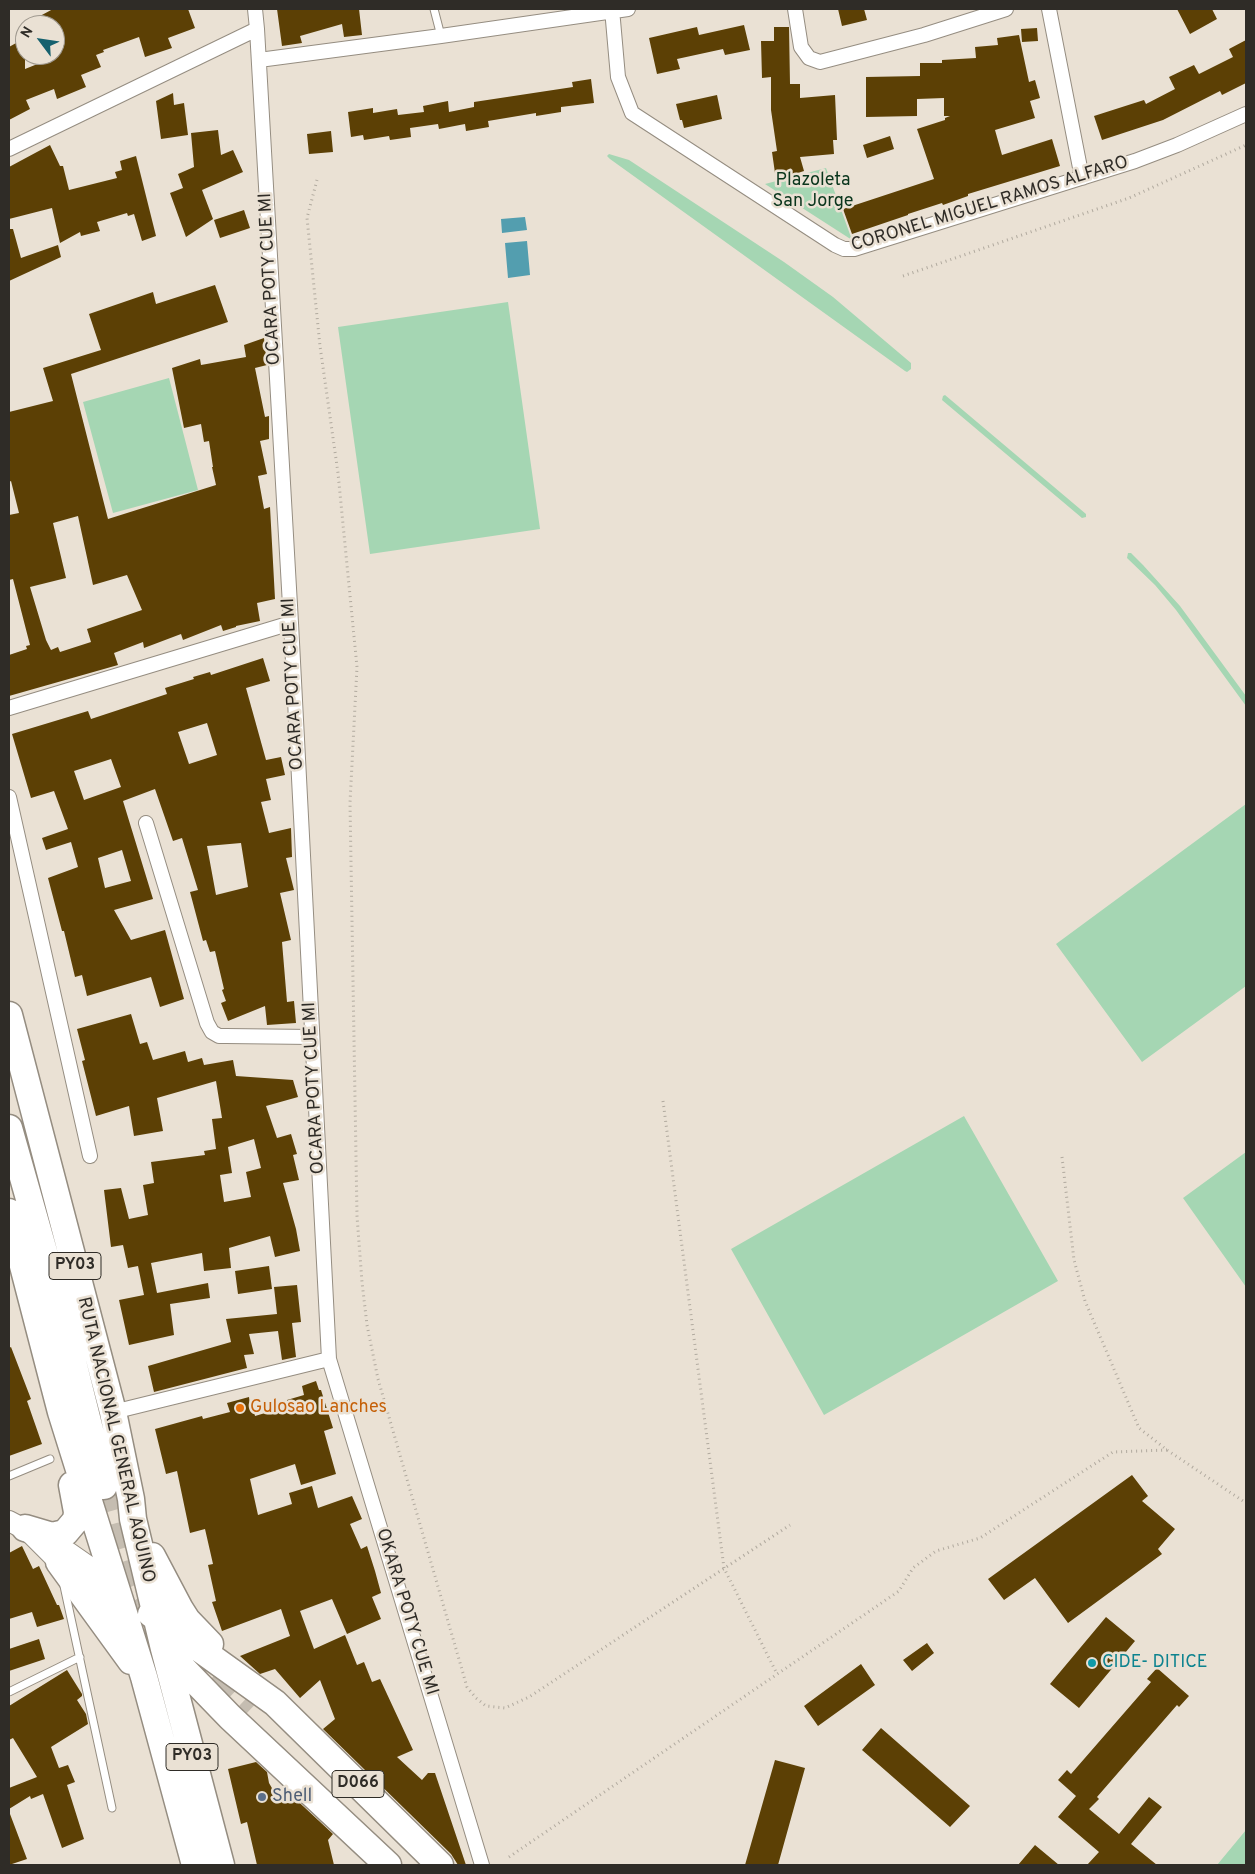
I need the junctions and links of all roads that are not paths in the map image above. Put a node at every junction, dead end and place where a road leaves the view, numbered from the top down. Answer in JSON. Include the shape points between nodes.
{"nodes":[{"id":1,"x":254,"y":9,"type":"edge"},
{"id":2,"x":434,"y":9,"type":"edge"},
{"id":3,"x":628,"y":9,"type":"edge"},
{"id":4,"x":796,"y":9,"type":"edge"},
{"id":5,"x":1006,"y":9,"type":"edge"},
{"id":6,"x":1049,"y":9,"type":"edge"},
{"id":7,"x":612,"y":10,"type":"edge"},
{"id":8,"x":257,"y":29,"type":"junction"},
{"id":9,"x":441,"y":36,"type":"junction"},
{"id":10,"x":259,"y":60,"type":"junction"},
{"id":11,"x":1246,"y":114,"type":"edge"},
{"id":12,"x":9,"y":149,"type":"edge"},
{"id":13,"x":1082,"y":178,"type":"junction"},
{"id":14,"x":291,"y":623,"type":"junction"},
{"id":15,"x":9,"y":708,"type":"edge"},
{"id":16,"x":9,"y":797,"type":"edge"},
{"id":17,"x":146,"y":823,"type":"dead end"},
{"id":18,"x":9,"y":1015,"type":"edge"},
{"id":19,"x":312,"y":1036,"type":"junction"},
{"id":20,"x":9,"y":1128,"type":"edge"},
{"id":21,"x":90,"y":1156,"type":"dead end"},
{"id":22,"x":9,"y":1212,"type":"edge"},
{"id":23,"x":329,"y":1359,"type":"junction"},
{"id":24,"x":61,"y":1412,"type":"junction"},
{"id":25,"x":113,"y":1412,"type":"junction"},
{"id":26,"x":50,"y":1459,"type":"dead end"},
{"id":27,"x":9,"y":1476,"type":"edge"},
{"id":28,"x":104,"y":1486,"type":"tunnel mouth"},
{"id":29,"x":133,"y":1519,"type":"junction"},
{"id":30,"x":17,"y":1524,"type":"edge"},
{"id":31,"x":58,"y":1562,"type":"junction"},
{"id":32,"x":114,"y":1584,"type":"junction"},
{"id":33,"x":123,"y":1612,"type":"junction"},
{"id":34,"x":157,"y":1619,"type":"junction"},
{"id":35,"x":164,"y":1649,"type":"junction"},
{"id":36,"x":80,"y":1657,"type":"junction"},
{"id":37,"x":144,"y":1677,"type":"junction"},
{"id":38,"x":9,"y":1692,"type":"edge"},
{"id":39,"x":275,"y":1703,"type":"junction"},
{"id":40,"x":238,"y":1716,"type":"junction"},
{"id":41,"x":193,"y":1758,"type":"junction"},
{"id":42,"x":112,"y":1808,"type":"dead end"},
{"id":43,"x":195,"y":1865,"type":"edge"},
{"id":44,"x":221,"y":1865,"type":"edge"},
{"id":45,"x":388,"y":1865,"type":"edge"},
{"id":46,"x":402,"y":1865,"type":"edge"},
{"id":47,"x":440,"y":1865,"type":"edge"},
{"id":48,"x":482,"y":1865,"type":"edge"}],
"edges":[{"from":1,"to":8,"type":"street","name":"OCARA POTY CUE MI"},
{"from":2,"to":9,"type":"lane"},
{"from":3,"to":7,"type":"street"},
{"from":4,"to":5,"type":"street","via":[[801,48],[809,58],[820,62]]},
{"from":6,"to":13,"type":"street"},
{"from":7,"to":9,"type":"street"},
{"from":7,"to":13,"type":"street","name":"CORONEL MIGUEL RAMOS ALFARO","via":[[618,77],[632,113],[844,249],[854,250]]},
{"from":8,"to":10,"type":"street","name":"OCARA POTY CUE MI"},
{"from":8,"to":12,"type":"street"},
{"from":9,"to":10,"type":"street"},
{"from":10,"to":14,"type":"street","name":"OCARA POTY CUE MI"},
{"from":11,"to":13,"type":"street","name":"CORONEL MIGUEL RAMOS ALFARO","via":[[1177,146]]},
{"from":14,"to":15,"type":"street"},
{"from":14,"to":19,"type":"street","name":"OCARA POTY CUE MI"},
{"from":16,"to":21,"type":"street"},
{"from":17,"to":19,"type":"street","via":[[212,1032],[219,1036]]},
{"from":18,"to":25,"type":"highway","name":"RUTA NACIONAL GENERAL AQUINO","number":"PY03"},
{"from":19,"to":23,"type":"street","name":"OCARA POTY CUE MI"},
{"from":20,"to":28,"type":"highway","via":[[56,1294]]},
{"from":22,"to":24,"type":"highway","name":"RUTA NACIONAL GENERAL AQUINO","number":"PY03"},
{"from":23,"to":25,"type":"street"},
{"from":23,"to":48,"type":"street","name":"OKARA POTY CUE MI"},
{"from":24,"to":30,"type":"highway","via":[[60,1442],[74,1493],[76,1520],[66,1533],[52,1536]]},
{"from":24,"to":32,"type":"highway","name":"RUTA NACIONAL GENERAL AQUINO","number":"PY03"},
{"from":25,"to":29,"type":"highway","name":"RUTA NACIONAL GENERAL AQUINO","number":"PY03"},
{"from":26,"to":27,"type":"lane"},
{"from":29,"to":34,"type":"highway","name":"RUTA NACIONAL GENERAL AQUINO","number":"PY03"},
{"from":29,"to":39,"type":"highway","via":[[187,1620]]},
{"from":30,"to":31,"type":"street"},
{"from":30,"to":32,"type":"street","via":[[68,1552]]},
{"from":31,"to":33,"type":"street"},
{"from":31,"to":36,"type":"lane"},
{"from":31,"to":37,"type":"highway"},
{"from":32,"to":33,"type":"highway","name":"RUTA NACIONAL GENERAL AQUINO","number":"PY03"},
{"from":32,"to":34,"type":"highway","number":"D066"},
{"from":33,"to":35,"type":"highway","number":"D066"},
{"from":33,"to":37,"type":"highway","name":"RUTA NACIONAL GENERAL AQUINO","number":"PY03"},
{"from":34,"to":35,"type":"highway","name":"RUTA NACIONAL GENERAL AQUINO","number":"PY03"},
{"from":34,"to":39,"type":"highway","number":"D066"},
{"from":35,"to":40,"type":"highway","number":"D066"},
{"from":35,"to":41,"type":"highway","name":"RUTA NACIONAL GENERAL AQUINO","number":"PY03"},
{"from":36,"to":38,"type":"lane"},
{"from":36,"to":42,"type":"lane"},
{"from":37,"to":43,"type":"highway","name":"RUTA NACIONAL GENERAL AQUINO","number":"PY03"},
{"from":39,"to":47,"type":"highway","number":"D066"},
{"from":40,"to":41,"type":"highway","via":[[218,1711],[202,1714],[197,1719],[194,1733]]},
{"from":40,"to":45,"type":"highway","number":"D066"},
{"from":40,"to":46,"type":"highway"},
{"from":41,"to":44,"type":"highway","name":"RUTA NACIONAL GENERAL AQUINO","number":"PY03"}]}
